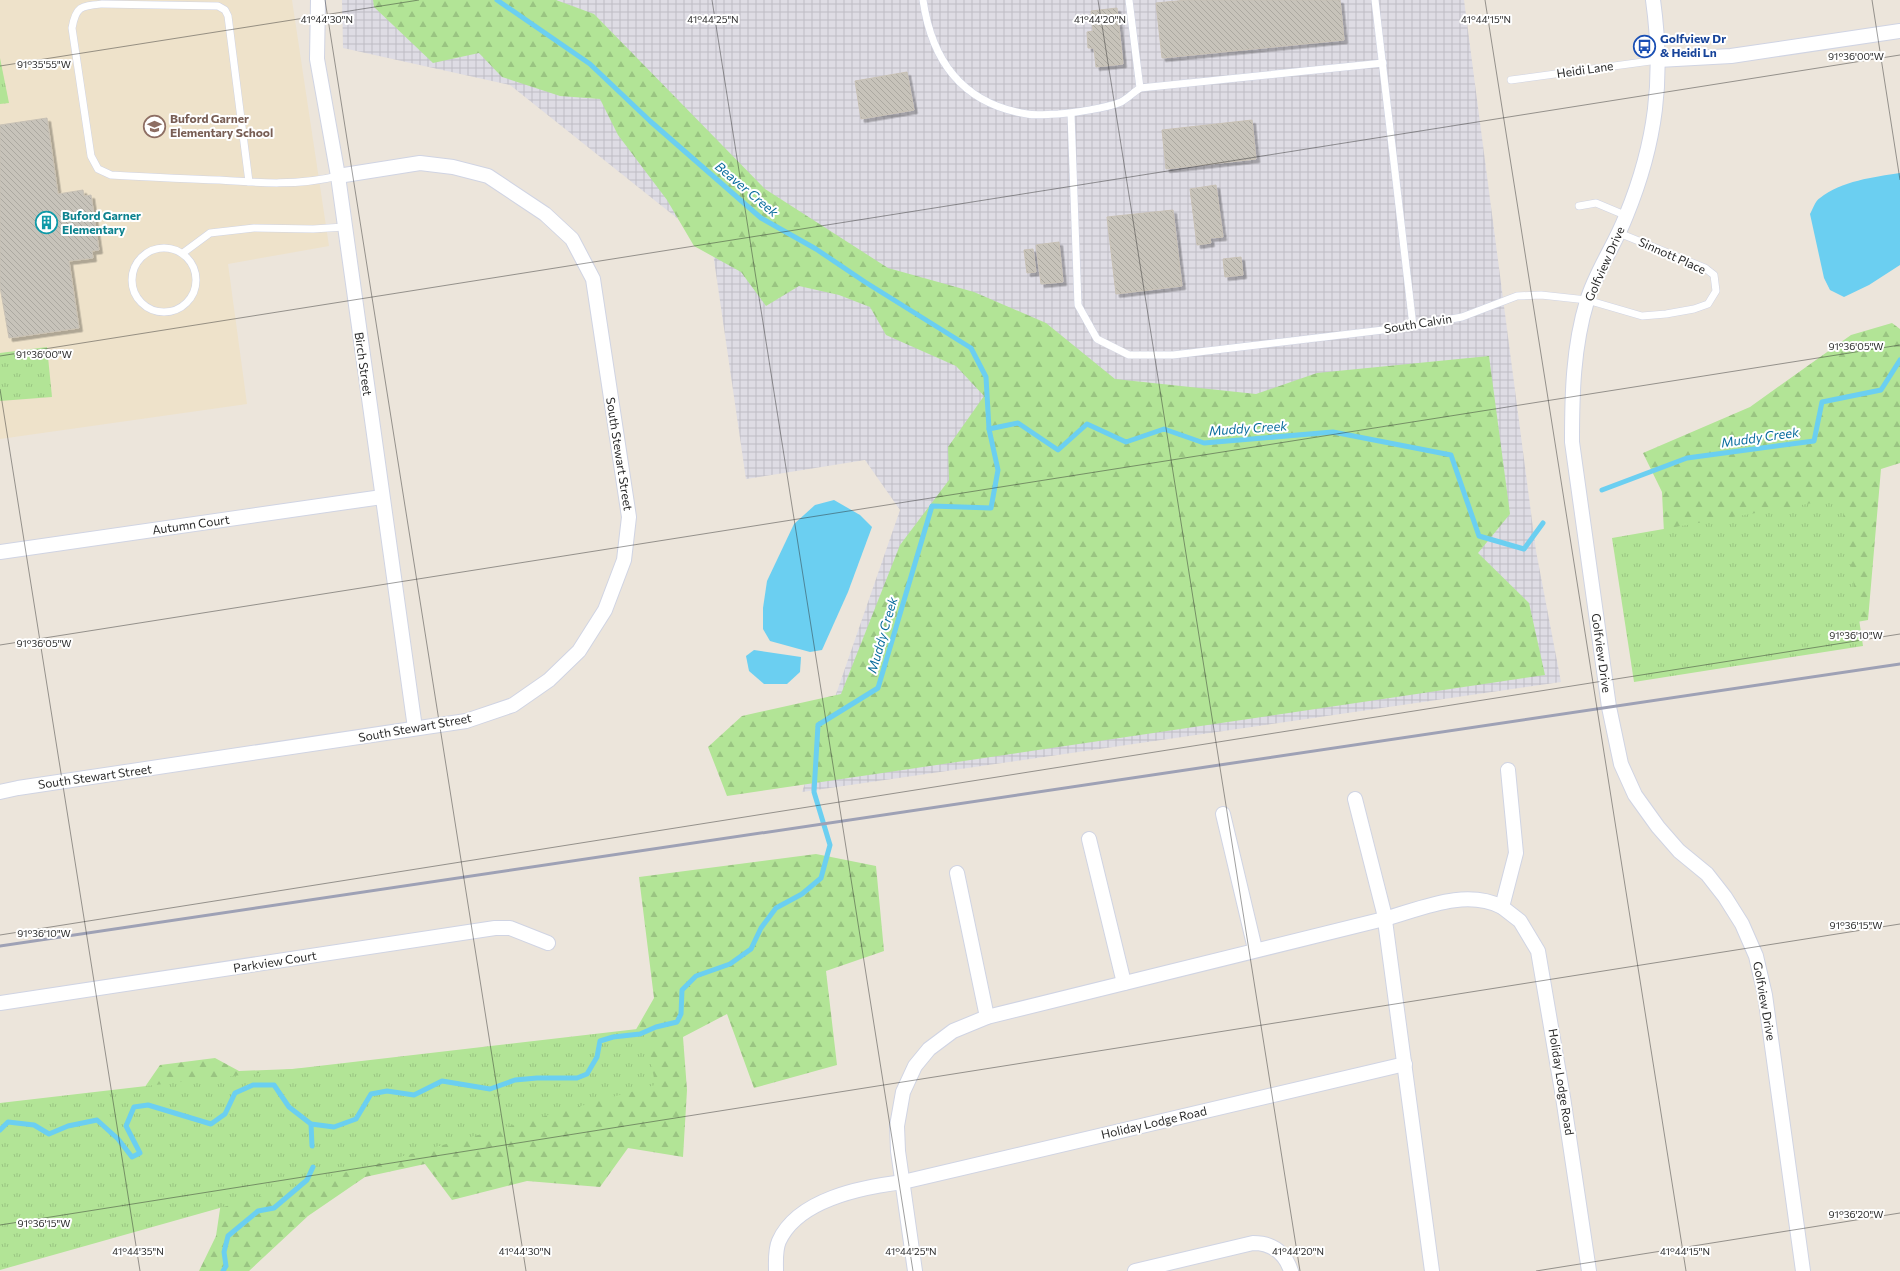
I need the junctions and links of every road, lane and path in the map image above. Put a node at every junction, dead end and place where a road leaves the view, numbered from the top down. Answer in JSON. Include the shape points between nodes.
{"nodes":[{"id":1,"x":318,"y":0,"type":"edge"},
{"id":2,"x":923,"y":0,"type":"edge"},
{"id":3,"x":1129,"y":0,"type":"edge"},
{"id":4,"x":1375,"y":0,"type":"edge"},
{"id":5,"x":1653,"y":0,"type":"edge"},
{"id":6,"x":1900,"y":31,"type":"edge"},
{"id":7,"x":1658,"y":60,"type":"junction"},
{"id":8,"x":1383,"y":63,"type":"junction"},
{"id":9,"x":1512,"y":80,"type":"dead end"},
{"id":10,"x":1140,"y":88,"type":"junction"},
{"id":11,"x":1071,"y":114,"type":"junction"},
{"id":12,"x":338,"y":176,"type":"junction"},
{"id":13,"x":249,"y":182,"type":"junction"},
{"id":14,"x":1579,"y":206,"type":"dead end"},
{"id":15,"x":1627,"y":216,"type":"junction"},
{"id":16,"x":344,"y":227,"type":"junction"},
{"id":17,"x":1619,"y":233,"type":"junction"},
{"id":18,"x":183,"y":253,"type":"junction"},
{"id":19,"x":1587,"y":300,"type":"junction"},
{"id":20,"x":1413,"y":326,"type":"junction"},
{"id":21,"x":382,"y":497,"type":"junction"},
{"id":22,"x":0,"y":552,"type":"edge"},
{"id":23,"x":415,"y":728,"type":"junction"},
{"id":24,"x":1508,"y":770,"type":"dead end"},
{"id":25,"x":0,"y":792,"type":"edge"},
{"id":26,"x":1355,"y":799,"type":"dead end"},
{"id":27,"x":1223,"y":814,"type":"dead end"},
{"id":28,"x":1090,"y":839,"type":"dead end"},
{"id":29,"x":957,"y":873,"type":"dead end"},
{"id":30,"x":1502,"y":907,"type":"junction"},
{"id":31,"x":1384,"y":919,"type":"junction"},
{"id":32,"x":548,"y":943,"type":"dead end"},
{"id":33,"x":1255,"y":949,"type":"junction"},
{"id":34,"x":1124,"y":983,"type":"junction"},
{"id":35,"x":0,"y":1003,"type":"edge"},
{"id":36,"x":987,"y":1017,"type":"junction"},
{"id":37,"x":1405,"y":1064,"type":"junction"},
{"id":38,"x":903,"y":1182,"type":"junction"},
{"id":39,"x":776,"y":1271,"type":"edge"},
{"id":40,"x":915,"y":1271,"type":"edge"},
{"id":41,"x":1134,"y":1271,"type":"edge"},
{"id":42,"x":1291,"y":1271,"type":"edge"},
{"id":43,"x":1432,"y":1271,"type":"edge"},
{"id":44,"x":1589,"y":1271,"type":"edge"},
{"id":45,"x":1803,"y":1271,"type":"edge"}],
"edges":[{"from":1,"to":12,"type":"street","name":"Birch Street","via":[[317,59]]},
{"from":2,"to":11,"type":"lane","via":[[935,46],[949,73],[971,94],[994,106],[1028,115]]},
{"from":3,"to":10,"type":"lane"},
{"from":4,"to":8,"type":"lane"},
{"from":5,"to":7,"type":"street","name":"Golfview Drive"},
{"from":6,"to":7,"type":"street","via":[[1731,56]]},
{"from":7,"to":9,"type":"lane","name":"Heidi Lane"},
{"from":7,"to":15,"type":"street","name":"Golfview Drive","via":[[1656,104],[1647,156]]},
{"from":8,"to":10,"type":"lane"},
{"from":8,"to":20,"type":"lane"},
{"from":10,"to":11,"type":"lane","via":[[1121,102]]},
{"from":11,"to":20,"type":"lane","name":"South Calvin","via":[[1078,305],[1097,339],[1129,355],[1173,355]]},
{"from":12,"to":13,"type":"lane","via":[[309,182]]},
{"from":12,"to":16,"type":"street","name":"Birch Street"},
{"from":12,"to":23,"type":"street","name":"South Stewart Street","via":[[420,163],[453,167],[488,176],[545,214],[572,239],[593,279],[629,517],[624,560],[605,610],[579,651],[549,680],[513,705],[466,721]]},
{"from":13,"to":13,"type":"lane","via":[[228,16],[225,10],[218,6],[102,4],[84,6],[74,15],[72,28],[91,156],[98,169],[111,175]]},
{"from":14,"to":15,"type":"lane","via":[[1596,203]]},
{"from":15,"to":17,"type":"street","name":"Golfview Drive"},
{"from":16,"to":18,"type":"lane","via":[[254,228],[210,233]]},
{"from":16,"to":21,"type":"street","name":"Birch Street"},
{"from":17,"to":19,"type":"street","name":"Golfview Drive"},
{"from":17,"to":19,"type":"lane","name":"Sinnott Place","via":[[1705,268],[1714,275],[1716,291],[1708,304],[1694,309],[1642,316]]},
{"from":18,"to":18,"type":"lane","via":[[173,248],[162,247],[151,250],[139,260],[132,275],[132,286],[143,305],[162,313],[182,307],[190,300],[197,280],[190,260]]},
{"from":19,"to":20,"type":"lane","name":"South Calvin","via":[[1540,295],[1517,296],[1462,316]]},
{"from":19,"to":45,"type":"street","name":"Golfview Drive","via":[[1576,346],[1572,442],[1609,707],[1621,764],[1635,795],[1658,827],[1679,850],[1707,874],[1725,897],[1742,924],[1756,956],[1765,995]]},
{"from":21,"to":22,"type":"street","name":"Autumn Court"},
{"from":21,"to":23,"type":"street","name":"Birch Street"},
{"from":23,"to":25,"type":"street","name":"South Stewart Street"},
{"from":24,"to":30,"type":"street","via":[[1516,852]]},
{"from":26,"to":31,"type":"street"},
{"from":27,"to":33,"type":"street"},
{"from":28,"to":34,"type":"street"},
{"from":29,"to":36,"type":"street"},
{"from":30,"to":31,"type":"street","name":"Holiday Lodge Road","via":[[1494,903],[1462,899]]},
{"from":30,"to":44,"type":"street","name":"Holiday Lodge Road","via":[[1520,921],[1540,956]]},
{"from":31,"to":33,"type":"street","name":"Holiday Lodge Road"},
{"from":31,"to":37,"type":"street"},
{"from":32,"to":35,"type":"street","name":"Parkview Court","via":[[510,928],[495,928]]},
{"from":33,"to":34,"type":"street","name":"Holiday Lodge Road"},
{"from":34,"to":36,"type":"street","name":"Holiday Lodge Road"},
{"from":36,"to":38,"type":"street","name":"Holiday Lodge Road","via":[[963,1025],[939,1041],[915,1066],[907,1080],[897,1126]]},
{"from":37,"to":38,"type":"street","name":"Holiday Lodge Road"},
{"from":37,"to":43,"type":"street"},
{"from":38,"to":39,"type":"street","name":"Holiday Lodge Road","via":[[857,1190],[832,1198],[801,1214],[779,1241]]},
{"from":38,"to":40,"type":"street","name":"Holiday Lodge Road"},
{"from":41,"to":42,"type":"street","via":[[1253,1243],[1268,1244],[1279,1250]]}]}
